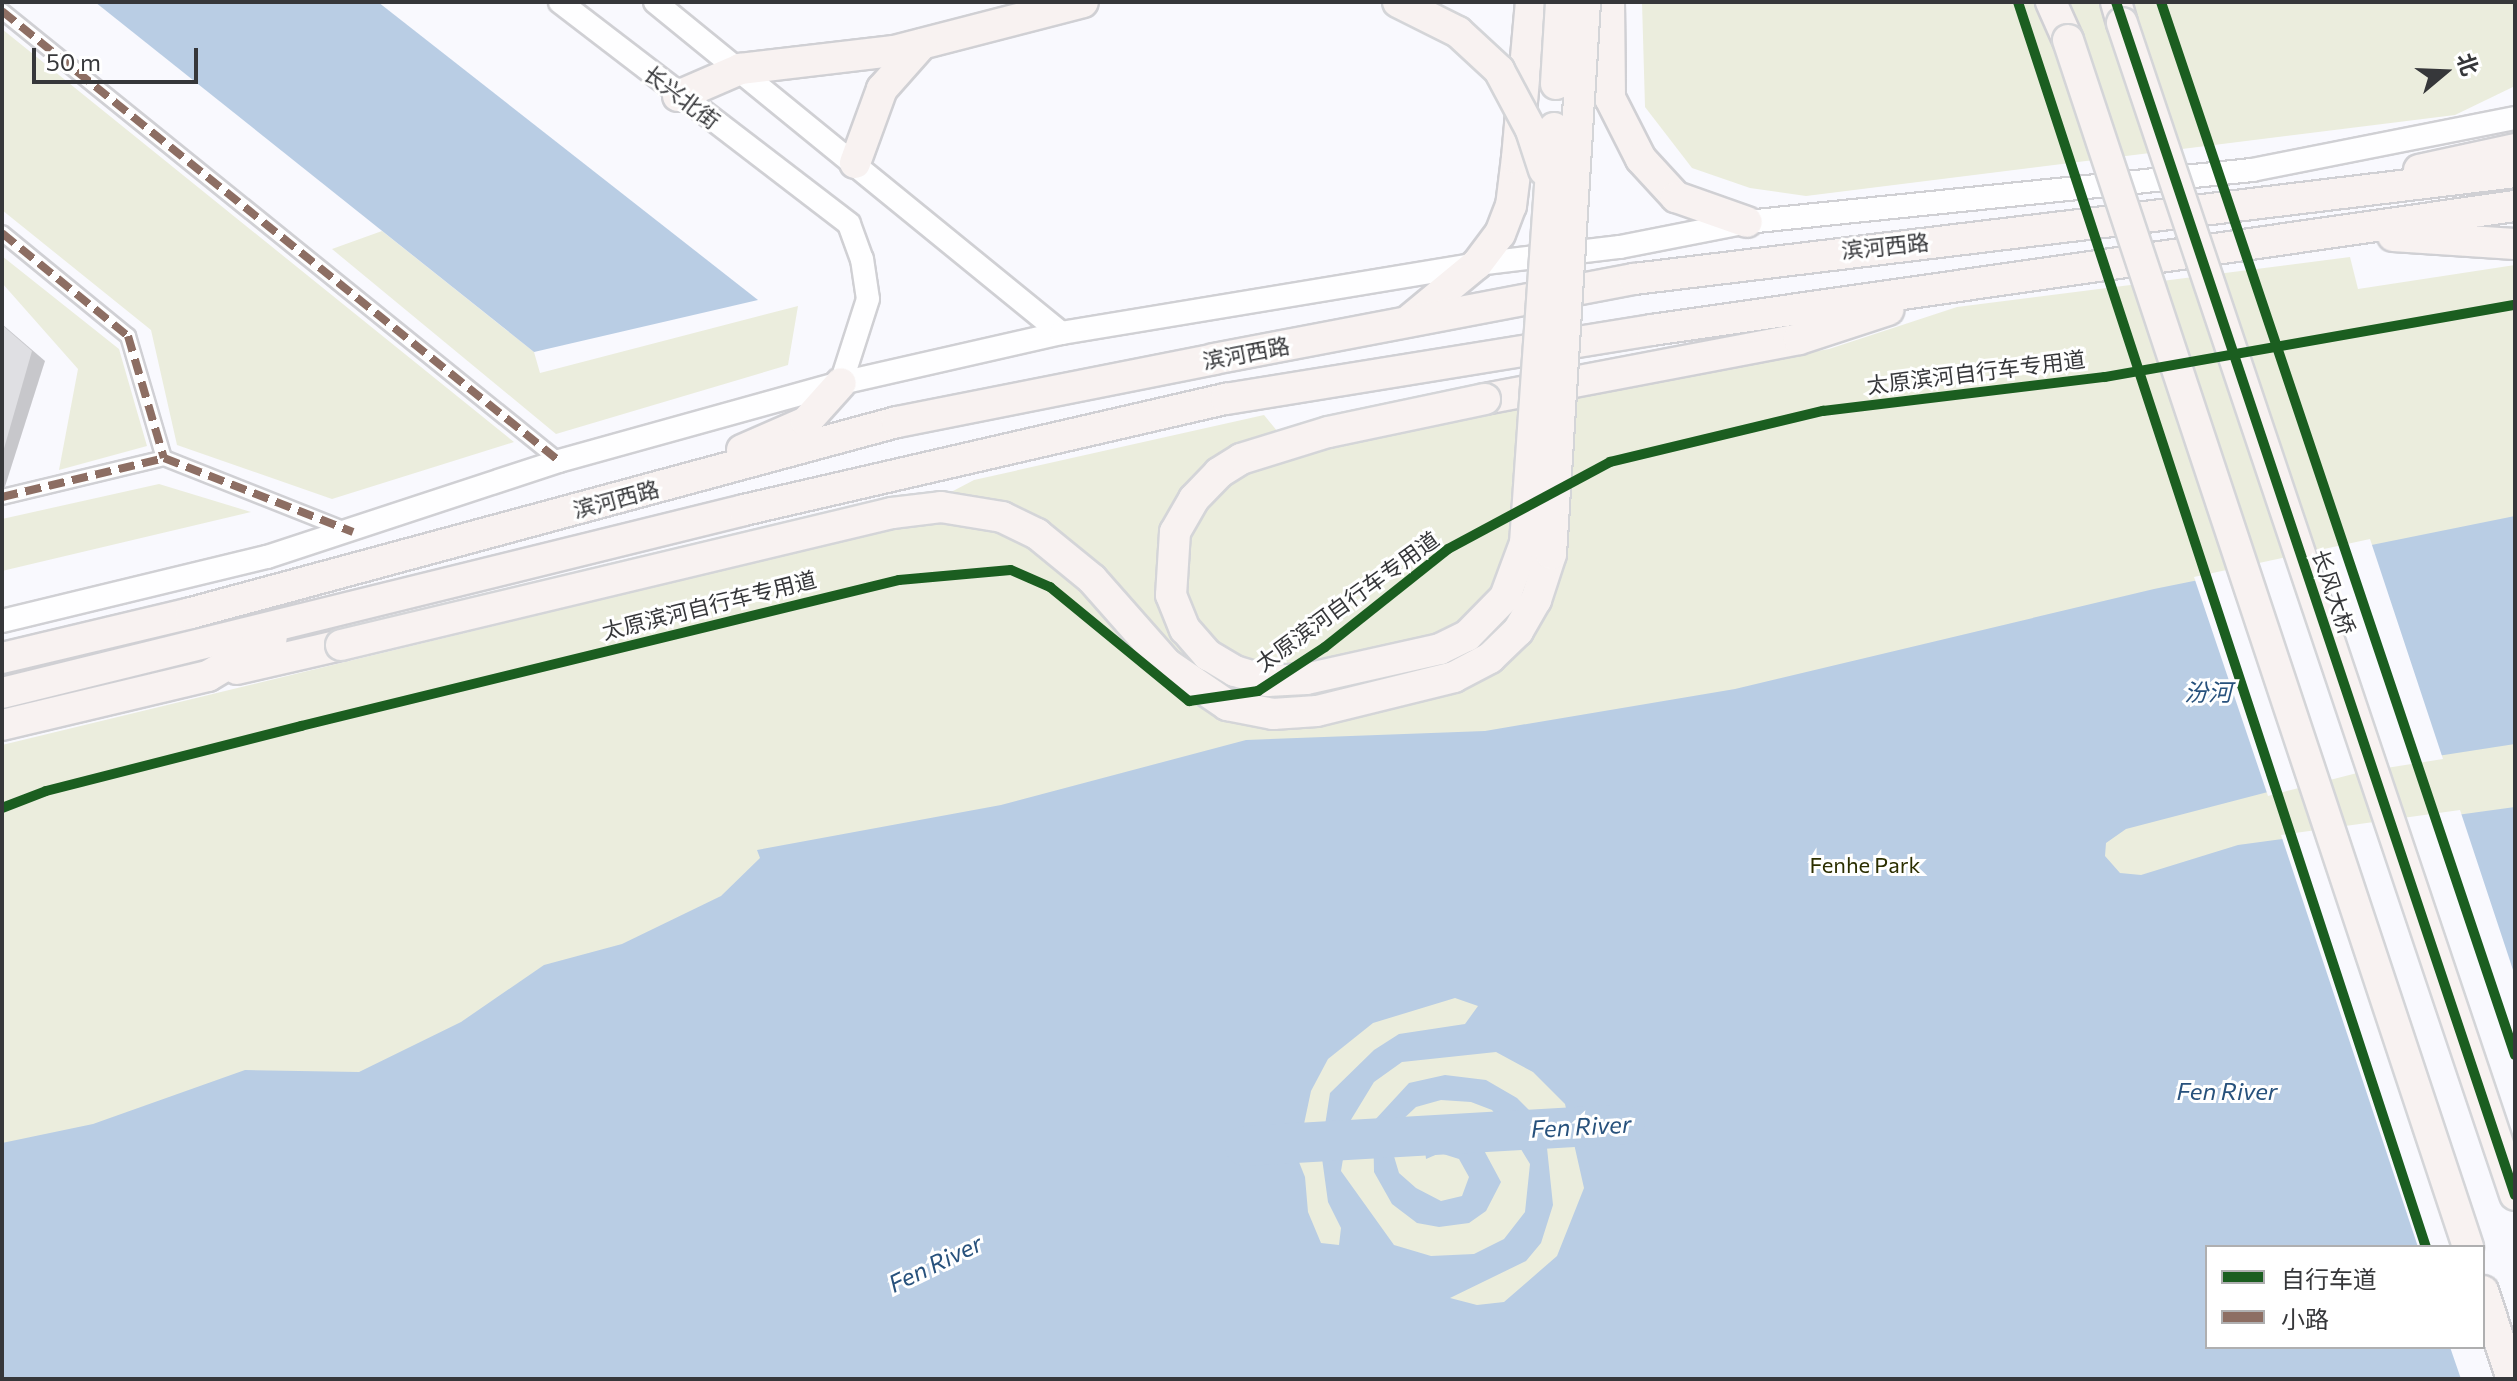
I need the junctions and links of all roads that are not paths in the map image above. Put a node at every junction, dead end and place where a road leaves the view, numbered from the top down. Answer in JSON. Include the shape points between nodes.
{"nodes":[{"id":1,"x":560,"y":2,"type":"edge"},
{"id":2,"x":655,"y":2,"type":"edge"},
{"id":3,"x":1083,"y":2,"type":"edge"},
{"id":4,"x":1398,"y":2,"type":"edge"},
{"id":5,"x":1531,"y":2,"type":"edge"},
{"id":6,"x":1561,"y":2,"type":"edge"},
{"id":7,"x":1585,"y":2,"type":"edge"},
{"id":8,"x":1609,"y":2,"type":"edge"},
{"id":9,"x":2054,"y":2,"type":"edge"},
{"id":10,"x":2119,"y":9,"type":"edge"},
{"id":11,"x":2,"y":11,"type":"edge"},
{"id":12,"x":922,"y":44,"type":"junction"},
{"id":13,"x":740,"y":69,"type":"junction"},
{"id":14,"x":678,"y":96,"type":"junction"},
{"id":15,"x":2515,"y":118,"type":"edge"},
{"id":16,"x":2515,"y":149,"type":"edge"},
{"id":17,"x":855,"y":163,"type":"junction"},
{"id":18,"x":2515,"y":172,"type":"edge"},
{"id":19,"x":1550,"y":189,"type":"junction"},
{"id":20,"x":2321,"y":198,"type":"junction"},
{"id":21,"x":2515,"y":206,"type":"edge"},
{"id":22,"x":1747,"y":222,"type":"junction"},
{"id":23,"x":2326,"y":231,"type":"junction"},
{"id":24,"x":2,"y":233,"type":"edge"},
{"id":25,"x":2515,"y":244,"type":"edge"},
{"id":26,"x":1477,"y":264,"type":"junction"},
{"id":27,"x":1973,"y":283,"type":"junction"},
{"id":28,"x":1406,"y":322,"type":"junction"},
{"id":29,"x":1061,"y":333,"type":"junction"},
{"id":30,"x":841,"y":383,"type":"junction"},
{"id":31,"x":164,"y":458,"type":"junction"},
{"id":32,"x":559,"y":461,"type":"junction"},
{"id":33,"x":646,"y":490,"type":"junction"},
{"id":34,"x":2,"y":497,"type":"edge"},
{"id":35,"x":353,"y":532,"type":"junction"},
{"id":36,"x":413,"y":592,"type":"junction"},
{"id":37,"x":537,"y":598,"type":"junction"},
{"id":38,"x":300,"y":620,"type":"junction"},
{"id":39,"x":2,"y":621,"type":"edge"},
{"id":40,"x":2,"y":658,"type":"edge"},
{"id":41,"x":208,"y":676,"type":"junction"},
{"id":42,"x":2,"y":693,"type":"edge"},
{"id":43,"x":2,"y":725,"type":"edge"},
{"id":44,"x":2515,"y":1195,"type":"edge"},
{"id":45,"x":2467,"y":1245,"type":"edge"},
{"id":46,"x":2485,"y":1297,"type":"edge"},
{"id":47,"x":2512,"y":1379,"type":"edge"}],
"edges":[{"from":1,"to":14,"type":"street","name":"长兴北街"},
{"from":2,"to":13,"type":"street"},
{"from":3,"to":12,"type":"highway"},
{"from":4,"to":19,"type":"highway","bridge":true,"via":[[1458,32],[1499,70],[1531,130]]},
{"from":5,"to":26,"type":"highway","via":[[1511,206],[1500,234]]},
{"from":6,"to":19,"type":"highway","bridge":true},
{"from":7,"to":37,"type":"highway","bridge":true,"via":[[1551,554],[1536,600],[1518,631],[1490,658],[1454,677],[1352,705],[1273,714],[1227,705],[1167,664],[1092,579],[1037,534],[1002,517],[941,507],[892,513]]},
{"from":8,"to":22,"type":"highway","via":[[1610,98],[1641,159],[1676,197]]},
{"from":9,"to":45,"type":"highway","bridge":true},
{"from":10,"to":44,"type":"highway","name":"长风大桥","bridge":true},
{"from":11,"to":32,"type":"street"},
{"from":12,"to":13,"type":"highway"},
{"from":12,"to":17,"type":"highway","via":[[882,89]]},
{"from":13,"to":14,"type":"highway"},
{"from":13,"to":17,"type":"street"},
{"from":14,"to":30,"type":"street","name":"长兴北街","via":[[849,224],[862,259],[868,299]]},
{"from":15,"to":22,"type":"street","via":[[2252,170]]},
{"from":16,"to":20,"type":"highway","via":[[2459,158]]},
{"from":17,"to":29,"type":"street"},
{"from":18,"to":20,"type":"highway","name":"滨河西路"},
{"from":19,"to":27,"type":"highway","bridge":true,"via":[[1525,543],[1519,568],[1489,617],[1467,636],[1409,659],[1293,680],[1267,681],[1208,655],[1185,629],[1171,595],[1175,532],[1194,499],[1241,459],[1315,436],[1485,399],[1799,339]]},
{"from":20,"to":28,"type":"highway","name":"滨河西路","via":[[1825,253],[1634,279]]},
{"from":21,"to":23,"type":"highway","name":"滨河西路"},
{"from":22,"to":26,"type":"street","via":[[1620,247]]},
{"from":23,"to":25,"type":"highway"},
{"from":23,"to":27,"type":"highway","name":"滨河西路"},
{"from":24,"to":31,"type":"street","via":[[128,336]]},
{"from":26,"to":28,"type":"highway"},
{"from":26,"to":29,"type":"street"},
{"from":27,"to":36,"type":"highway","name":"滨河西路","via":[[1226,399]]},
{"from":28,"to":33,"type":"highway","name":"滨河西路","via":[[897,422]]},
{"from":29,"to":30,"type":"street"},
{"from":30,"to":32,"type":"street"},
{"from":30,"to":33,"type":"highway","via":[[806,422]]},
{"from":31,"to":34,"type":"street"},
{"from":31,"to":35,"type":"street"},
{"from":32,"to":35,"type":"street"},
{"from":33,"to":40,"type":"highway","name":"滨河西路"},
{"from":35,"to":39,"type":"street"},
{"from":36,"to":37,"type":"highway"},
{"from":36,"to":38,"type":"highway","name":"滨河西路"},
{"from":37,"to":41,"type":"highway","bridge":true},
{"from":38,"to":41,"type":"highway"},
{"from":38,"to":42,"type":"highway","name":"滨河西路"},
{"from":41,"to":43,"type":"highway"},
{"from":46,"to":47,"type":"highway"}]}
